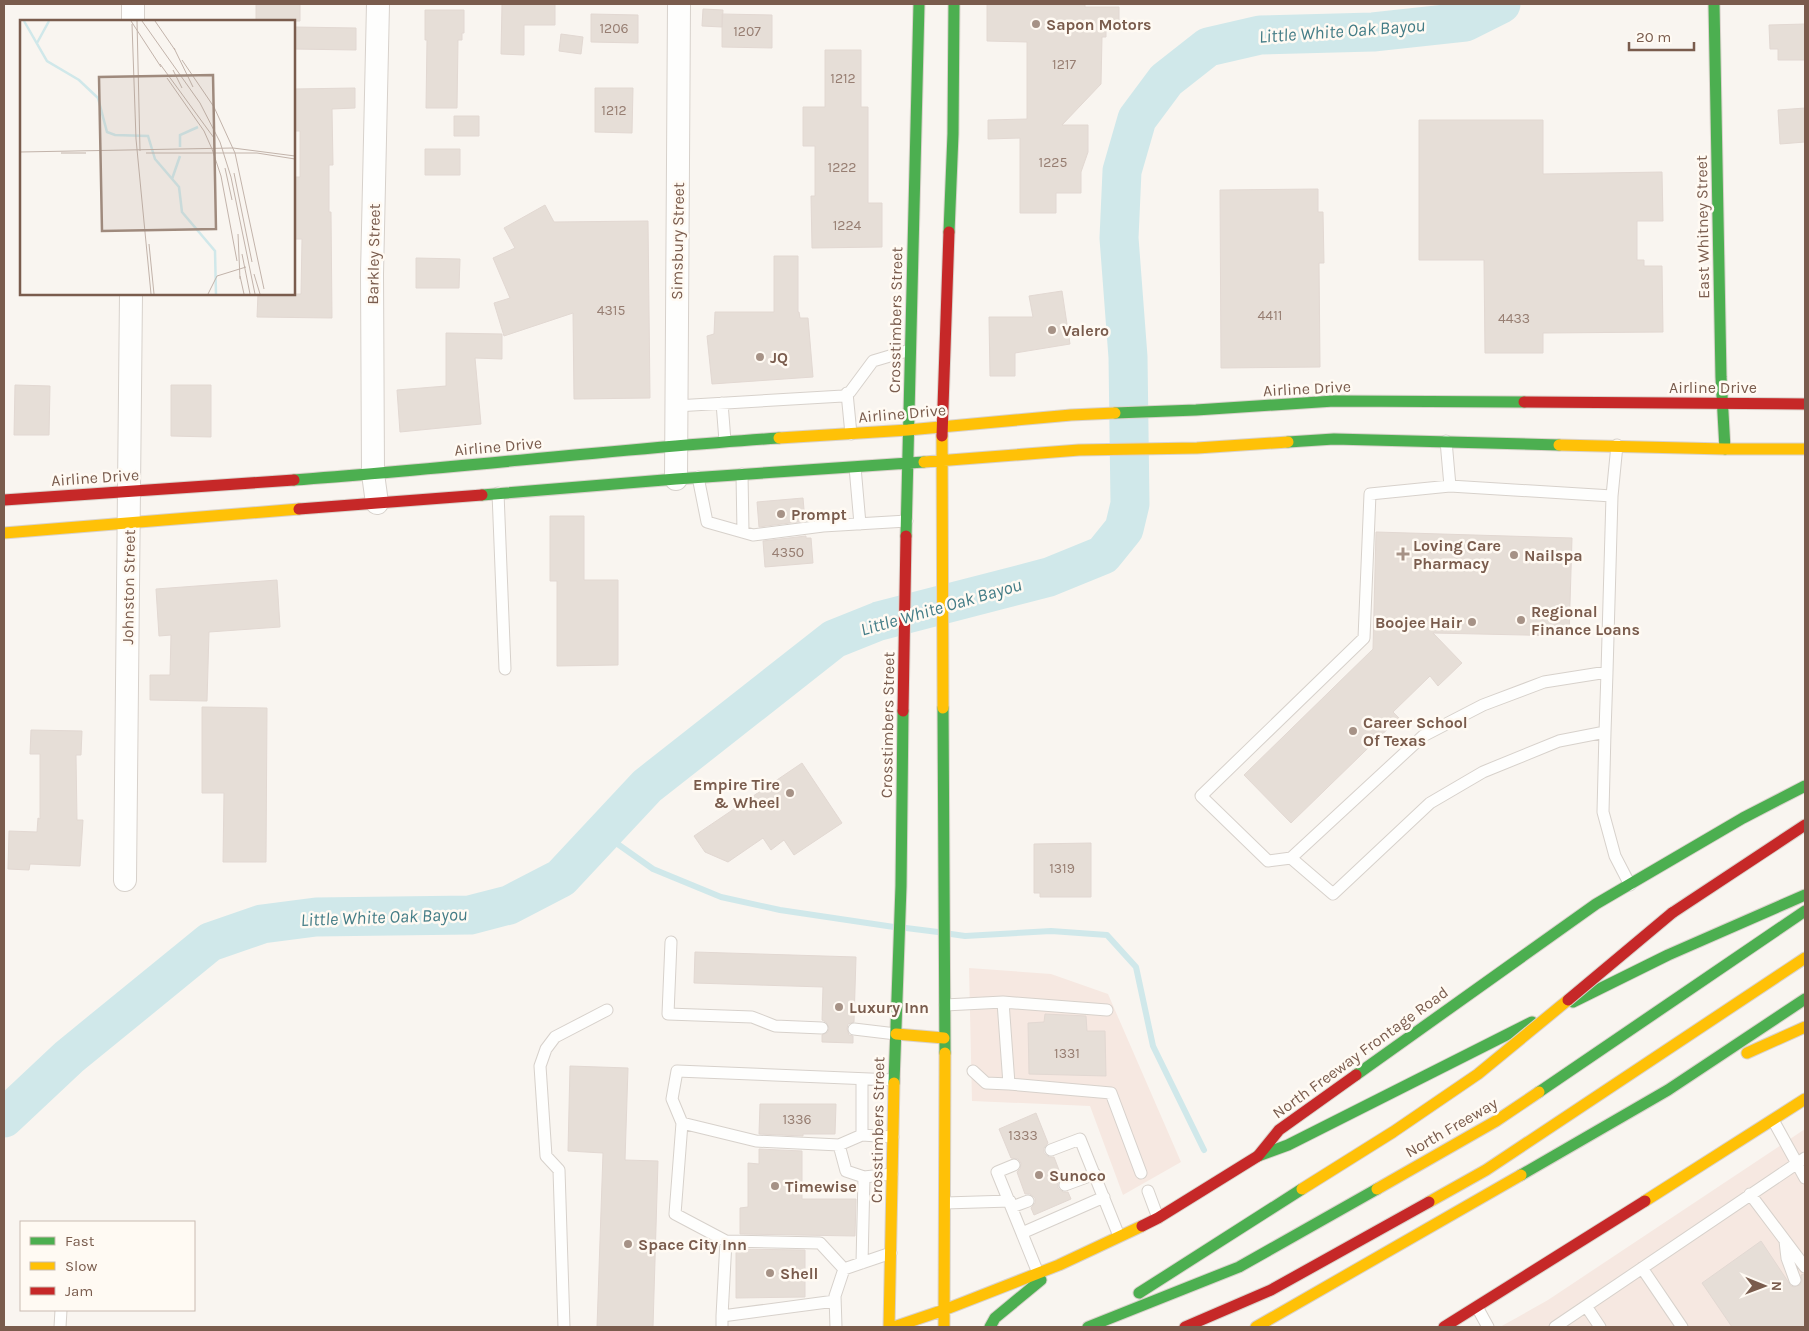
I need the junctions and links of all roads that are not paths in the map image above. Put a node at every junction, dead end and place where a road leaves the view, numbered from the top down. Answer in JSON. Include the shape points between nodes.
{"nodes":[{"id":1,"x":133,"y":4,"type":"edge"},
{"id":2,"x":378,"y":4,"type":"edge"},
{"id":3,"x":679,"y":4,"type":"edge"},
{"id":4,"x":920,"y":4,"type":"edge"},
{"id":5,"x":954,"y":4,"type":"edge"},
{"id":6,"x":1714,"y":4,"type":"edge"},
{"id":7,"x":132,"y":20,"type":"edge"},
{"id":8,"x":131,"y":295,"type":"edge"},
{"id":9,"x":911,"y":350,"type":"junction"},
{"id":10,"x":847,"y":393,"type":"junction"},
{"id":11,"x":722,"y":403,"type":"junction"},
{"id":12,"x":1723,"y":403,"type":"junction"},
{"id":13,"x":1805,"y":404,"type":"edge"},
{"id":14,"x":676,"y":406,"type":"junction"},
{"id":15,"x":942,"y":426,"type":"junction"},
{"id":16,"x":908,"y":430,"type":"junction"},
{"id":17,"x":850,"y":434,"type":"junction"},
{"id":18,"x":1446,"y":441,"type":"junction"},
{"id":19,"x":725,"y":442,"type":"junction"},
{"id":20,"x":1617,"y":445,"type":"junction"},
{"id":21,"x":675,"y":446,"type":"junction"},
{"id":22,"x":1725,"y":448,"type":"junction"},
{"id":23,"x":1805,"y":449,"type":"edge"},
{"id":24,"x":942,"y":461,"type":"junction"},
{"id":25,"x":907,"y":464,"type":"junction"},
{"id":26,"x":855,"y":467,"type":"junction"},
{"id":27,"x":373,"y":474,"type":"junction"},
{"id":28,"x":742,"y":474,"type":"junction"},
{"id":29,"x":687,"y":478,"type":"junction"},
{"id":30,"x":1450,"y":486,"type":"junction"},
{"id":31,"x":129,"y":490,"type":"junction"},
{"id":32,"x":498,"y":493,"type":"junction"},
{"id":33,"x":1612,"y":496,"type":"junction"},
{"id":34,"x":4,"y":500,"type":"edge"},
{"id":35,"x":377,"y":503,"type":"junction"},
{"id":36,"x":907,"y":520,"type":"junction"},
{"id":37,"x":129,"y":522,"type":"junction"},
{"id":38,"x":860,"y":524,"type":"junction"},
{"id":39,"x":743,"y":532,"type":"junction"},
{"id":40,"x":4,"y":534,"type":"edge"},
{"id":41,"x":505,"y":669,"type":"dead end"},
{"id":42,"x":1606,"y":672,"type":"junction"},
{"id":43,"x":1605,"y":732,"type":"junction"},
{"id":44,"x":1805,"y":786,"type":"edge"},
{"id":45,"x":1805,"y":825,"type":"edge"},
{"id":46,"x":1291,"y":858,"type":"junction"},
{"id":47,"x":125,"y":880,"type":"dead end"},
{"id":48,"x":1630,"y":884,"type":"junction"},
{"id":49,"x":1805,"y":895,"type":"edge"},
{"id":50,"x":1805,"y":911,"type":"edge"},
{"id":51,"x":671,"y":942,"type":"dead end"},
{"id":52,"x":1805,"y":958,"type":"edge"},
{"id":53,"x":1805,"y":999,"type":"edge"},
{"id":54,"x":1003,"y":1002,"type":"junction"},
{"id":55,"x":945,"y":1005,"type":"junction"},
{"id":56,"x":607,"y":1010,"type":"dead end"},
{"id":57,"x":1107,"y":1010,"type":"dead end"},
{"id":58,"x":1805,"y":1027,"type":"edge"},
{"id":59,"x":822,"y":1028,"type":"dead end"},
{"id":60,"x":854,"y":1029,"type":"dead end"},
{"id":61,"x":896,"y":1034,"type":"junction"},
{"id":62,"x":944,"y":1038,"type":"junction"},
{"id":63,"x":973,"y":1072,"type":"dead end"},
{"id":64,"x":862,"y":1078,"type":"junction"},
{"id":65,"x":894,"y":1080,"type":"junction"},
{"id":66,"x":1009,"y":1084,"type":"junction"},
{"id":67,"x":1668,"y":1090,"type":"junction"},
{"id":68,"x":1805,"y":1098,"type":"edge"},
{"id":69,"x":1773,"y":1120,"type":"junction"},
{"id":70,"x":682,"y":1123,"type":"junction"},
{"id":71,"x":862,"y":1135,"type":"junction"},
{"id":72,"x":893,"y":1137,"type":"junction"},
{"id":73,"x":839,"y":1145,"type":"junction"},
{"id":74,"x":1051,"y":1150,"type":"dead end"},
{"id":75,"x":1258,"y":1156,"type":"junction"},
{"id":76,"x":1801,"y":1161,"type":"edge"},
{"id":77,"x":1014,"y":1165,"type":"dead end"},
{"id":78,"x":1141,"y":1173,"type":"dead end"},
{"id":79,"x":892,"y":1174,"type":"junction"},
{"id":80,"x":1095,"y":1174,"type":"junction"},
{"id":81,"x":864,"y":1177,"type":"junction"},
{"id":82,"x":1805,"y":1178,"type":"edge"},
{"id":83,"x":1065,"y":1185,"type":"dead end"},
{"id":84,"x":1148,"y":1191,"type":"dead end"},
{"id":85,"x":1750,"y":1194,"type":"junction"},
{"id":86,"x":1104,"y":1197,"type":"junction"},
{"id":87,"x":1028,"y":1201,"type":"dead end"},
{"id":88,"x":945,"y":1203,"type":"junction"},
{"id":89,"x":1011,"y":1204,"type":"junction"},
{"id":90,"x":1158,"y":1218,"type":"junction"},
{"id":91,"x":1022,"y":1233,"type":"junction"},
{"id":92,"x":1119,"y":1236,"type":"junction"},
{"id":93,"x":726,"y":1241,"type":"junction"},
{"id":94,"x":1785,"y":1241,"type":"junction"},
{"id":95,"x":890,"y":1253,"type":"junction"},
{"id":96,"x":862,"y":1263,"type":"junction"},
{"id":97,"x":1059,"y":1265,"type":"junction"},
{"id":98,"x":1805,"y":1267,"type":"edge"},
{"id":99,"x":1642,"y":1268,"type":"junction"},
{"id":100,"x":844,"y":1270,"type":"junction"},
{"id":101,"x":1038,"y":1273,"type":"junction"},
{"id":102,"x":1795,"y":1280,"type":"dead end"},
{"id":103,"x":835,"y":1301,"type":"junction"},
{"id":104,"x":1586,"y":1306,"type":"junction"},
{"id":105,"x":1477,"y":1307,"type":"junction"},
{"id":106,"x":944,"y":1310,"type":"junction"},
{"id":107,"x":60,"y":1311,"type":"edge"},
{"id":108,"x":722,"y":1322,"type":"edge"},
{"id":109,"x":60,"y":1327,"type":"edge"},
{"id":110,"x":564,"y":1327,"type":"edge"},
{"id":111,"x":836,"y":1327,"type":"edge"},
{"id":112,"x":889,"y":1327,"type":"edge"},
{"id":113,"x":894,"y":1327,"type":"edge"},
{"id":114,"x":944,"y":1327,"type":"edge"},
{"id":115,"x":990,"y":1327,"type":"edge"},
{"id":116,"x":1082,"y":1327,"type":"edge"},
{"id":117,"x":1088,"y":1327,"type":"edge"},
{"id":118,"x":1185,"y":1327,"type":"edge"},
{"id":119,"x":1256,"y":1327,"type":"edge"},
{"id":120,"x":1444,"y":1327,"type":"edge"},
{"id":121,"x":1488,"y":1327,"type":"edge"},
{"id":122,"x":1555,"y":1327,"type":"edge"},
{"id":123,"x":1600,"y":1327,"type":"edge"},
{"id":124,"x":1682,"y":1327,"type":"edge"}],
"edges":[{"from":1,"to":7,"type":"street"},
{"from":2,"to":27,"type":"street","name":"Barkley Street","via":[[372,274]]},
{"from":3,"to":14,"type":"street","name":"Simsbury Street"},
{"from":4,"to":9,"type":"main road","name":"Crosstimbers Street","via":[[922,135]]},
{"from":5,"to":15,"type":"main road"},
{"from":6,"to":12,"type":"main road","name":"East Whitney Street"},
{"from":8,"to":31,"type":"street","name":"Johnston Street"},
{"from":9,"to":10,"type":"lane","via":[[873,361]]},
{"from":9,"to":16,"type":"main road","name":"Crosstimbers Street"},
{"from":10,"to":11,"type":"lane","via":[[843,396]]},
{"from":10,"to":17,"type":"lane"},
{"from":11,"to":14,"type":"lane"},
{"from":11,"to":19,"type":"lane"},
{"from":12,"to":13,"type":"main road","name":"Airline Drive"},
{"from":12,"to":15,"type":"main road","name":"Airline Drive","via":[[1196,410],[1071,415]]},
{"from":12,"to":22,"type":"main road","name":"East Whitney Street"},
{"from":14,"to":21,"type":"street","name":"Simsbury Street"},
{"from":15,"to":16,"type":"main road","name":"Airline Drive"},
{"from":15,"to":24,"type":"main road"},
{"from":16,"to":17,"type":"main road","name":"Airline Drive"},
{"from":16,"to":25,"type":"main road","name":"Crosstimbers Street"},
{"from":17,"to":19,"type":"main road","name":"Airline Drive"},
{"from":18,"to":20,"type":"main road"},
{"from":18,"to":24,"type":"main road","via":[[1334,434],[1197,448],[1078,450]]},
{"from":18,"to":30,"type":"lane"},
{"from":19,"to":21,"type":"main road","name":"Airline Drive"},
{"from":20,"to":22,"type":"main road"},
{"from":20,"to":33,"type":"lane"},
{"from":21,"to":27,"type":"main road","name":"Airline Drive"},
{"from":21,"to":29,"type":"street","name":"Simsbury Street"},
{"from":22,"to":23,"type":"main road"},
{"from":24,"to":25,"type":"main road"},
{"from":24,"to":55,"type":"main road","via":[[939,775],[945,894]]},
{"from":25,"to":26,"type":"main road"},
{"from":25,"to":36,"type":"main road","name":"Crosstimbers Street"},
{"from":26,"to":28,"type":"main road"},
{"from":26,"to":38,"type":"lane"},
{"from":27,"to":31,"type":"main road","name":"Airline Drive"},
{"from":27,"to":35,"type":"street","name":"Barkley Street"},
{"from":28,"to":29,"type":"main road"},
{"from":28,"to":39,"type":"lane"},
{"from":29,"to":32,"type":"main road"},
{"from":29,"to":39,"type":"lane","via":[[707,522]]},
{"from":30,"to":33,"type":"lane"},
{"from":30,"to":46,"type":"lane","via":[[1370,494],[1364,638],[1201,796],[1268,861]]},
{"from":31,"to":34,"type":"main road","name":"Airline Drive"},
{"from":31,"to":37,"type":"street","name":"Johnston Street"},
{"from":32,"to":35,"type":"main road"},
{"from":32,"to":41,"type":"lane"},
{"from":33,"to":42,"type":"lane"},
{"from":35,"to":37,"type":"main road"},
{"from":36,"to":38,"type":"lane"},
{"from":36,"to":61,"type":"main road","name":"Crosstimbers Street","via":[[907,776]]},
{"from":37,"to":40,"type":"main road"},
{"from":37,"to":47,"type":"street","name":"Johnston Street"},
{"from":38,"to":39,"type":"lane","via":[[753,535]]},
{"from":42,"to":43,"type":"lane"},
{"from":42,"to":46,"type":"lane","via":[[1544,682],[1483,705],[1422,736]]},
{"from":43,"to":46,"type":"lane","via":[[1558,741],[1483,772],[1430,802],[1333,894]]},
{"from":43,"to":48,"type":"lane","via":[[1603,812],[1615,856]]},
{"from":44,"to":48,"type":"main road","name":"North Freeway Frontage Road"},
{"from":45,"to":116,"type":"main road","bridge":true,"via":[[1672,913],[1478,1074],[1393,1132]]},
{"from":48,"to":75,"type":"main road","name":"North Freeway Frontage Road","via":[[1279,1130]]},
{"from":49,"to":75,"type":"main road","via":[[1668,955],[1288,1145]]},
{"from":50,"to":117,"type":"main road","name":"North Freeway","via":[[1496,1121],[1239,1267]]},
{"from":51,"to":59,"type":"lane","via":[[668,1014],[752,1016],[775,1026]]},
{"from":52,"to":118,"type":"main road","via":[[1486,1170],[1271,1290]]},
{"from":53,"to":67,"type":"main road"},
{"from":54,"to":55,"type":"lane"},
{"from":54,"to":57,"type":"lane"},
{"from":54,"to":66,"type":"lane"},
{"from":55,"to":62,"type":"main road"},
{"from":56,"to":110,"type":"lane","via":[[555,1037],[540,1066],[546,1156],[559,1170]]},
{"from":58,"to":67,"type":"main road"},
{"from":60,"to":61,"type":"lane"},
{"from":61,"to":62,"type":"main road"},
{"from":61,"to":65,"type":"main road","name":"Crosstimbers Street"},
{"from":62,"to":88,"type":"main road"},
{"from":63,"to":66,"type":"lane","via":[[986,1083]]},
{"from":64,"to":65,"type":"lane"},
{"from":64,"to":70,"type":"lane","via":[[677,1071],[672,1099]]},
{"from":64,"to":71,"type":"lane"},
{"from":65,"to":72,"type":"main road","name":"Crosstimbers Street"},
{"from":66,"to":78,"type":"lane","via":[[1111,1094]]},
{"from":67,"to":119,"type":"main road"},
{"from":68,"to":69,"type":"main road"},
{"from":69,"to":76,"type":"lane"},
{"from":69,"to":105,"type":"main road"},
{"from":70,"to":73,"type":"lane","via":[[756,1140]]},
{"from":70,"to":93,"type":"lane","via":[[675,1214]]},
{"from":71,"to":72,"type":"lane"},
{"from":71,"to":73,"type":"lane"},
{"from":72,"to":79,"type":"main road","name":"Crosstimbers Street"},
{"from":73,"to":81,"type":"lane","via":[[846,1171]]},
{"from":74,"to":80,"type":"lane","via":[[1080,1139]]},
{"from":75,"to":90,"type":"main road","name":"North Freeway Frontage Road"},
{"from":76,"to":82,"type":"lane"},
{"from":76,"to":85,"type":"lane"},
{"from":77,"to":89,"type":"lane","via":[[997,1172]]},
{"from":79,"to":81,"type":"lane"},
{"from":79,"to":95,"type":"main road","name":"Crosstimbers Street"},
{"from":80,"to":83,"type":"lane"},
{"from":80,"to":86,"type":"lane"},
{"from":81,"to":96,"type":"lane"},
{"from":84,"to":90,"type":"lane"},
{"from":85,"to":94,"type":"lane"},
{"from":85,"to":99,"type":"lane"},
{"from":86,"to":91,"type":"lane"},
{"from":86,"to":92,"type":"lane"},
{"from":87,"to":89,"type":"lane"},
{"from":88,"to":89,"type":"lane"},
{"from":88,"to":106,"type":"main road"},
{"from":89,"to":91,"type":"lane"},
{"from":90,"to":92,"type":"main road","name":"North Freeway Frontage Road"},
{"from":91,"to":101,"type":"lane"},
{"from":92,"to":97,"type":"main road","name":"North Freeway Frontage Road"},
{"from":93,"to":100,"type":"lane","via":[[820,1243]]},
{"from":93,"to":108,"type":"lane"},
{"from":94,"to":98,"type":"lane"},
{"from":94,"to":102,"type":"lane"},
{"from":95,"to":96,"type":"lane"},
{"from":95,"to":112,"type":"main road","name":"Crosstimbers Street"},
{"from":96,"to":100,"type":"lane"},
{"from":97,"to":101,"type":"main road","name":"North Freeway Frontage Road"},
{"from":97,"to":115,"type":"main road","via":[[995,1318]]},
{"from":99,"to":104,"type":"lane"},
{"from":99,"to":124,"type":"lane"},
{"from":100,"to":103,"type":"lane"},
{"from":101,"to":106,"type":"main road","name":"North Freeway Frontage Road"},
{"from":103,"to":108,"type":"lane"},
{"from":103,"to":111,"type":"lane"},
{"from":104,"to":122,"type":"lane"},
{"from":104,"to":123,"type":"lane"},
{"from":105,"to":120,"type":"main road"},
{"from":105,"to":121,"type":"lane"},
{"from":106,"to":113,"type":"main road","name":"North Freeway Frontage Road"},
{"from":106,"to":114,"type":"main road"},
{"from":107,"to":109,"type":"lane"}]}
